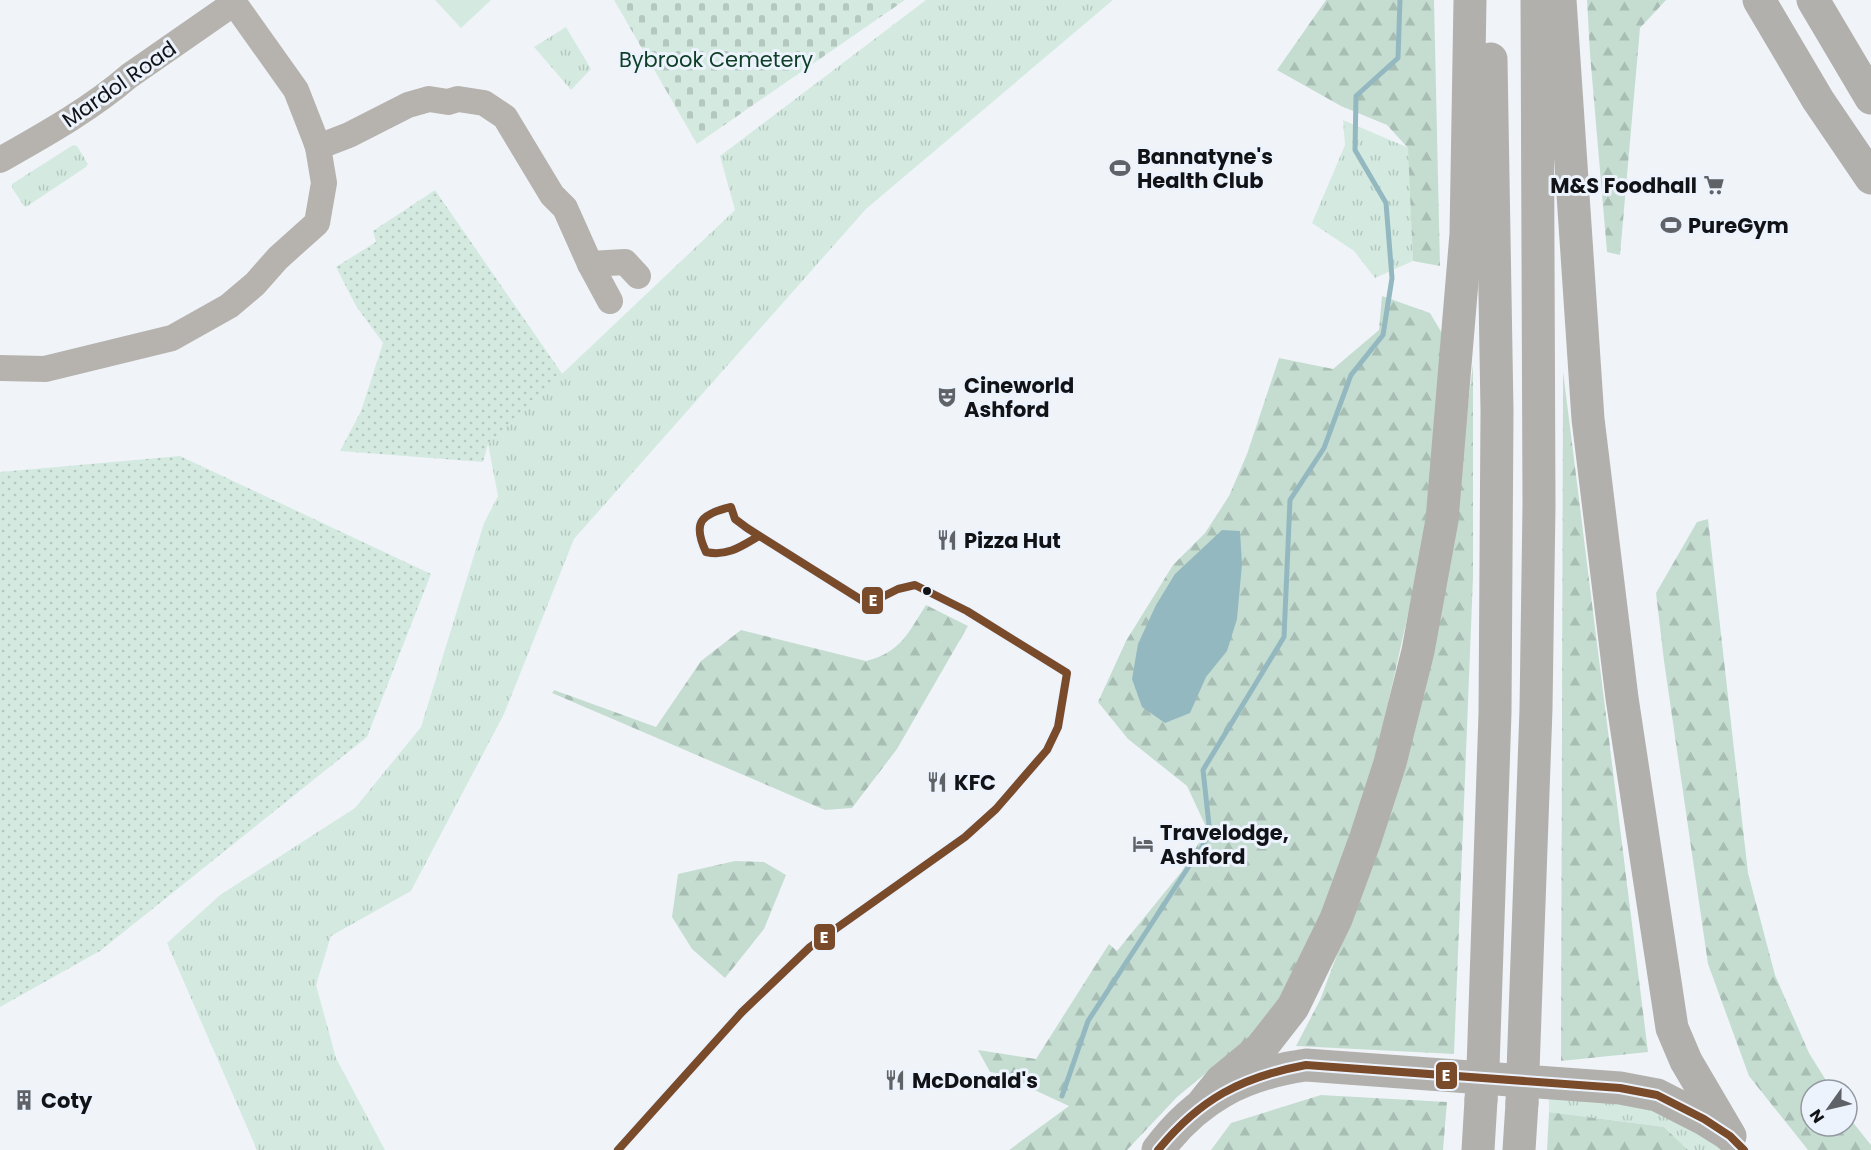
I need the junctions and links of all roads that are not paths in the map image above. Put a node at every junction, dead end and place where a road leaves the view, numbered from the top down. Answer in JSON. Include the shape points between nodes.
{"nodes":[{"id":1,"x":1470,"y":0,"type":"edge"},
{"id":2,"x":1490,"y":0,"type":"edge"},
{"id":3,"x":1538,"y":0,"type":"edge"},
{"id":4,"x":1560,"y":0,"type":"edge"},
{"id":5,"x":1759,"y":0,"type":"edge"},
{"id":6,"x":1813,"y":0,"type":"edge"},
{"id":7,"x":233,"y":2,"type":"edge"},
{"id":8,"x":1871,"y":98,"type":"edge"},
{"id":9,"x":318,"y":147,"type":"junction"},
{"id":10,"x":0,"y":160,"type":"edge"},
{"id":11,"x":1871,"y":178,"type":"edge"},
{"id":12,"x":590,"y":264,"type":"junction"},
{"id":13,"x":638,"y":276,"type":"dead end"},
{"id":14,"x":610,"y":301,"type":"dead end"},
{"id":15,"x":0,"y":368,"type":"edge"},
{"id":16,"x":1204,"y":1102,"type":"junction"},
{"id":17,"x":1739,"y":1146,"type":"edge"},
{"id":18,"x":1158,"y":1150,"type":"edge"},
{"id":19,"x":1478,"y":1150,"type":"edge"},
{"id":20,"x":1519,"y":1150,"type":"edge"}],
"edges":[{"from":1,"to":16,"type":"highway","via":[[1466,234],[1442,520],[1418,651],[1390,764],[1336,919],[1288,1014],[1261,1048]]},
{"from":2,"to":19,"type":"highway","bridge":true,"via":[[1497,411],[1496,713]]},
{"from":3,"to":20,"type":"highway","bridge":true,"via":[[1536,709]]},
{"from":4,"to":17,"type":"highway","via":[[1588,418],[1625,720],[1672,1028],[1686,1061]]},
{"from":5,"to":11,"type":"highway","via":[[1818,100]]},
{"from":6,"to":8,"type":"highway"},
{"from":7,"to":9,"type":"street","via":[[296,90]]},
{"from":7,"to":10,"type":"street","name":"Mardol Road","via":[[52,131]]},
{"from":9,"to":12,"type":"street","via":[[429,99],[484,104],[505,117],[541,179],[565,208]]},
{"from":9,"to":15,"type":"street","via":[[324,183],[317,223],[229,306],[172,338],[45,369]]},
{"from":12,"to":13,"type":"street","via":[[625,262]]},
{"from":12,"to":14,"type":"street"},
{"from":16,"to":17,"type":"highway","via":[[1252,1078],[1306,1065],[1620,1088],[1657,1095],[1704,1119]]},
{"from":16,"to":18,"type":"highway"}]}
